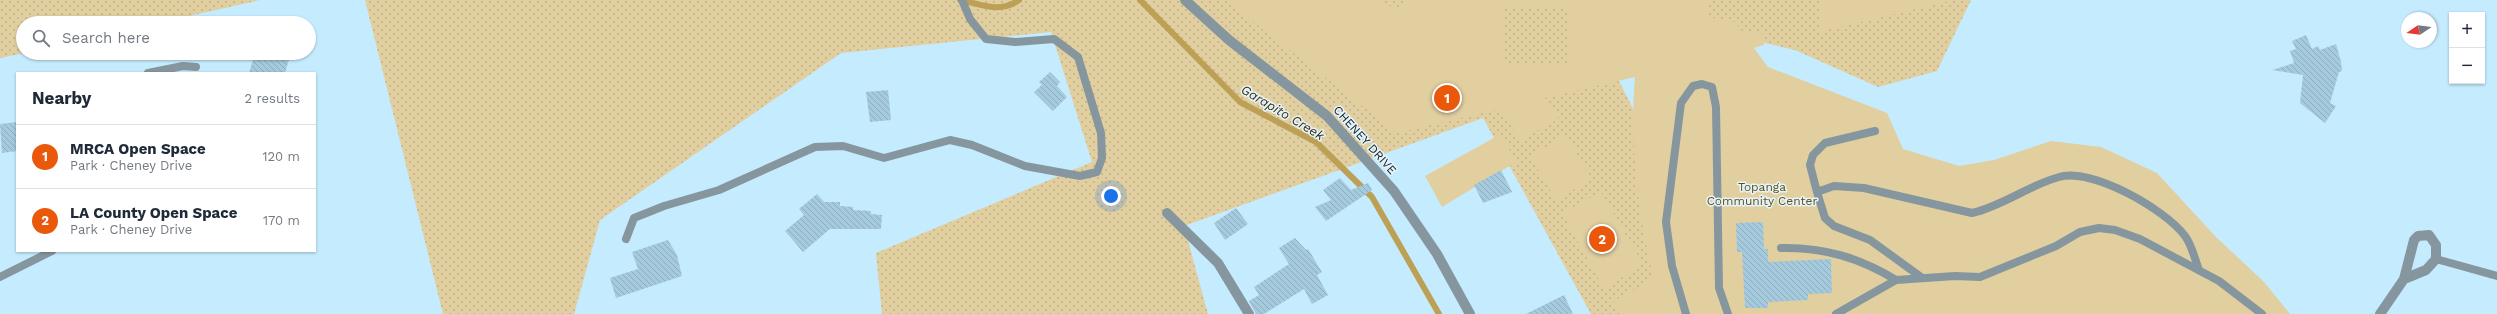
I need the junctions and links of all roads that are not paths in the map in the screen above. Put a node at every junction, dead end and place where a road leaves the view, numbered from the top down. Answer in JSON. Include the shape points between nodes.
{"nodes":[{"id":1,"x":962,"y":0,"type":"edge"},
{"id":2,"x":1185,"y":0,"type":"edge"},
{"id":3,"x":196,"y":67,"type":"dead end"},
{"id":4,"x":153,"y":72,"type":"edge"},
{"id":5,"x":1876,"y":131,"type":"dead end"},
{"id":6,"x":1817,"y":192,"type":"junction"},
{"id":7,"x":1167,"y":213,"type":"dead end"},
{"id":8,"x":626,"y":239,"type":"dead end"},
{"id":9,"x":1781,"y":248,"type":"dead end"},
{"id":10,"x":50,"y":252,"type":"edge"},
{"id":11,"x":2436,"y":259,"type":"junction"},
{"id":12,"x":2199,"y":270,"type":"junction"},
{"id":13,"x":2497,"y":276,"type":"edge"},
{"id":14,"x":0,"y":277,"type":"edge"},
{"id":15,"x":1921,"y":277,"type":"junction"},
{"id":16,"x":2404,"y":279,"type":"junction"},
{"id":17,"x":1896,"y":280,"type":"junction"},
{"id":18,"x":1249,"y":314,"type":"edge"},
{"id":19,"x":1470,"y":314,"type":"edge"},
{"id":20,"x":1686,"y":314,"type":"edge"},
{"id":21,"x":1728,"y":314,"type":"edge"},
{"id":22,"x":1836,"y":314,"type":"edge"},
{"id":23,"x":2262,"y":314,"type":"edge"},
{"id":24,"x":2380,"y":314,"type":"edge"}],
"edges":[{"from":1,"to":8,"type":"lane","via":[[970,20],[986,39],[1016,42],[1054,39],[1078,57],[1101,133],[1102,158],[1097,172],[1080,176],[1025,166],[972,145],[950,140],[884,158],[843,146],[815,147],[719,190],[664,206],[634,218]]},
{"from":2,"to":19,"type":"street","name":"CHENEY DRIVE","via":[[1228,40],[1327,116],[1394,191],[1437,254]]},
{"from":3,"to":4,"type":"lane","via":[[183,66]]},
{"from":5,"to":6,"type":"lane","via":[[1825,143],[1813,155],[1810,165]]},
{"from":6,"to":12,"type":"lane","via":[[1834,186],[1864,188],[1972,213],[1990,209],[2058,177],[2086,178],[2116,187],[2164,216],[2186,237]]},
{"from":6,"to":15,"type":"lane","via":[[1825,218],[1834,226],[1870,240]]},
{"from":7,"to":18,"type":"street","via":[[1218,263]]},
{"from":9,"to":17,"type":"lane","via":[[1804,247],[1844,254],[1872,265]]},
{"from":10,"to":14,"type":"lane"},
{"from":11,"to":13,"type":"lane"},
{"from":11,"to":16,"type":"street","via":[[2426,270]]},
{"from":11,"to":16,"type":"street","via":[[2436,245],[2433,239],[2424,234],[2418,236],[2409,254]]},
{"from":12,"to":15,"type":"lane","via":[[2140,239],[2115,230],[2099,228],[2080,232],[2042,252],[1980,278]]},
{"from":12,"to":23,"type":"lane","via":[[2219,281]]},
{"from":15,"to":17,"type":"lane"},
{"from":16,"to":24,"type":"street"},
{"from":17,"to":22,"type":"lane"},
{"from":20,"to":21,"type":"lane","via":[[1672,266],[1666,222],[1681,104],[1692,86],[1702,84],[1712,87],[1716,107],[1719,288]]}]}
